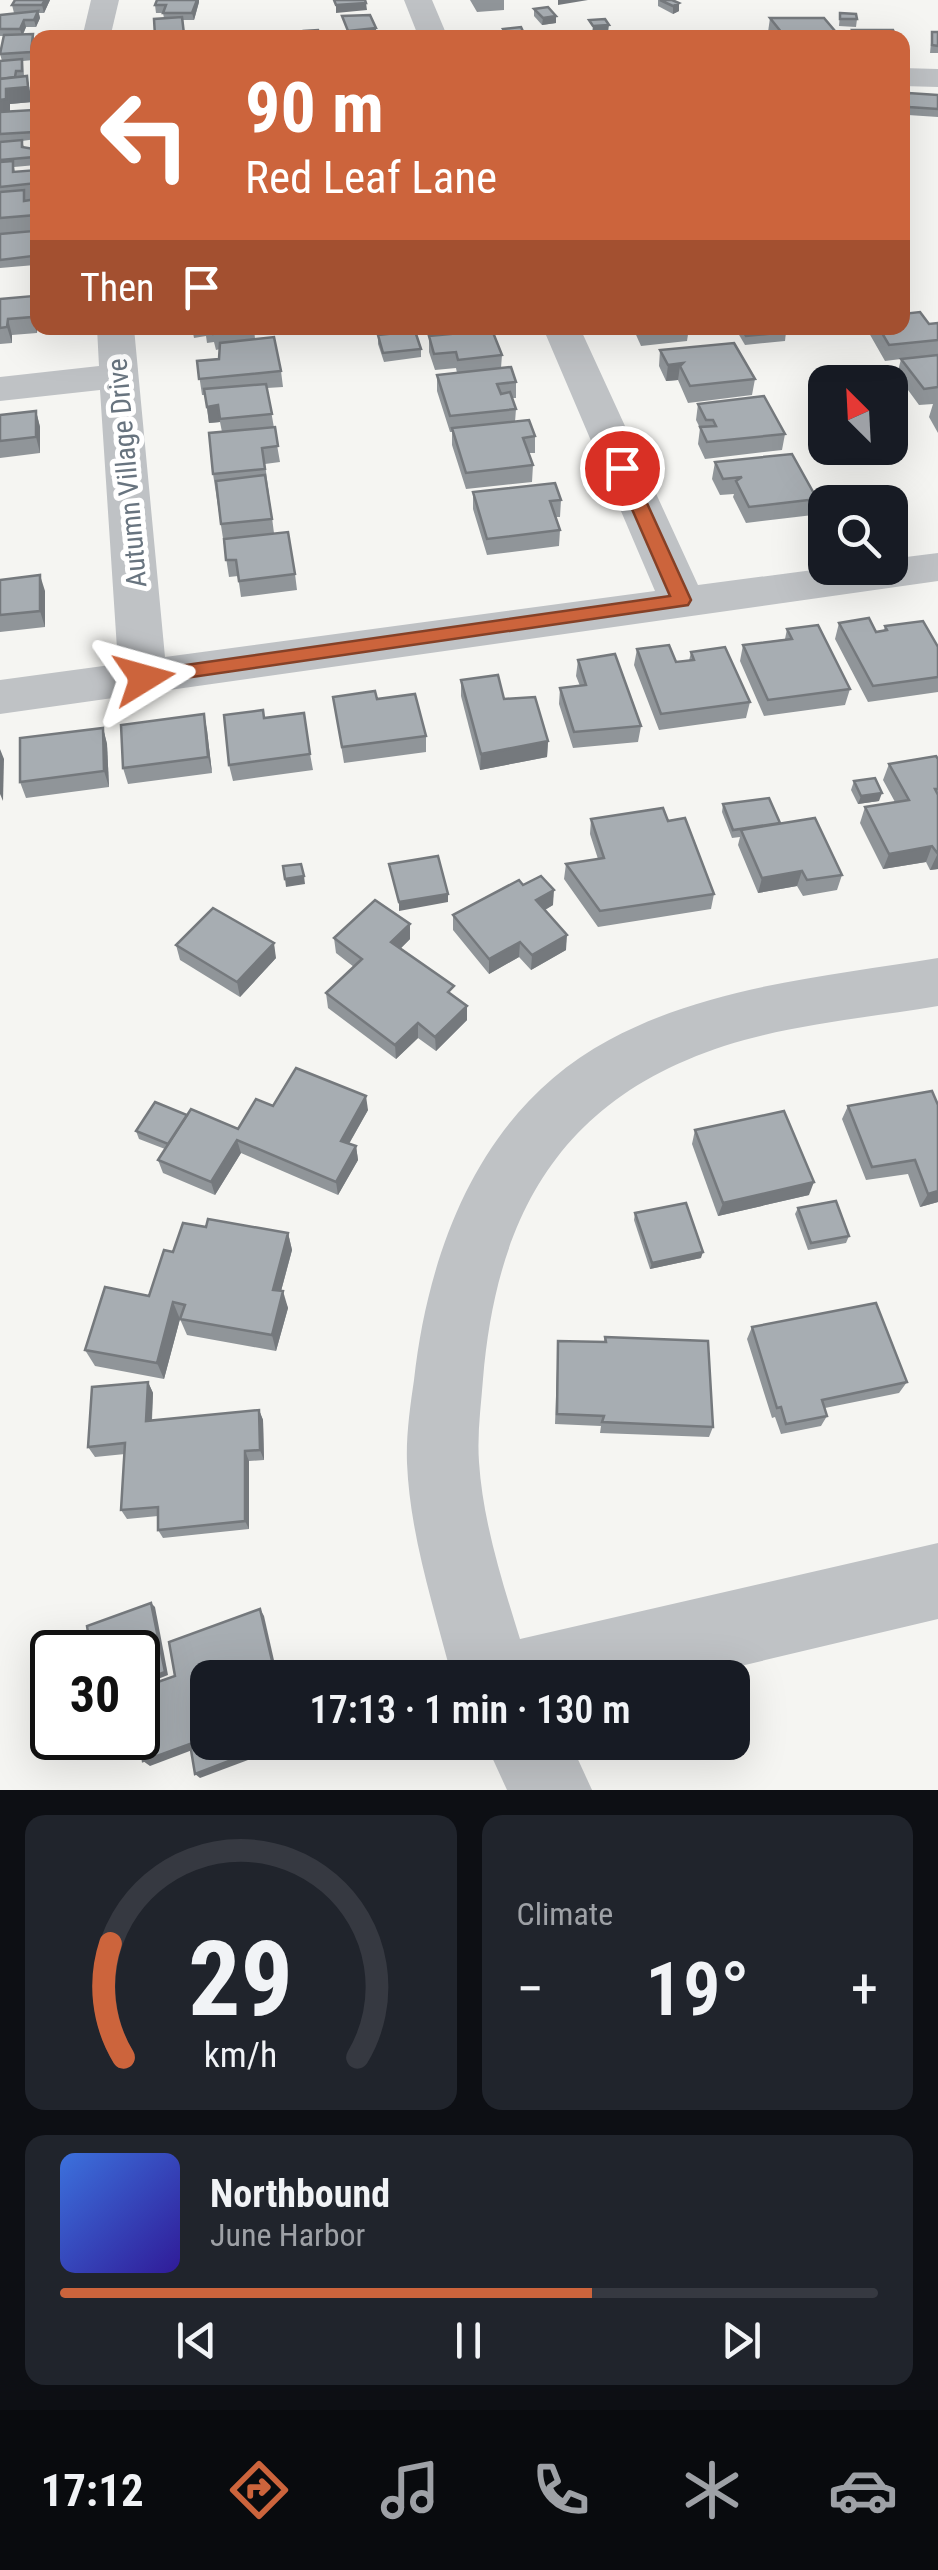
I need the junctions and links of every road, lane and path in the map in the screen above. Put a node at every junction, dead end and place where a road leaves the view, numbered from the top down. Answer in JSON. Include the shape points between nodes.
{"nodes":[{"id":1,"x":105,"y":0,"type":"edge"},
{"id":2,"x":418,"y":0,"type":"edge"},
{"id":3,"x":98,"y":30,"type":"edge"},
{"id":4,"x":431,"y":30,"type":"edge"},
{"id":5,"x":910,"y":77,"type":"edge"},
{"id":6,"x":938,"y":78,"type":"edge"},
{"id":7,"x":116,"y":335,"type":"edge"},
{"id":8,"x":563,"y":335,"type":"edge"},
{"id":9,"x":119,"y":376,"type":"junction"},
{"id":10,"x":0,"y":389,"type":"edge"},
{"id":11,"x":938,"y":567,"type":"edge"},
{"id":12,"x":682,"y":600,"type":"junction"},
{"id":13,"x":144,"y":678,"type":"junction"},
{"id":14,"x":0,"y":697,"type":"edge"},
{"id":15,"x":938,"y":982,"type":"edge"},
{"id":16,"x":938,"y":1581,"type":"edge"},
{"id":17,"x":487,"y":1660,"type":"edge"},
{"id":18,"x":598,"y":1660,"type":"edge"},
{"id":19,"x":535,"y":1760,"type":"edge"},
{"id":20,"x":551,"y":1790,"type":"edge"}],
"edges":[{"from":1,"to":3,"type":"street"},
{"from":2,"to":4,"type":"street"},
{"from":5,"to":6,"type":"street"},
{"from":7,"to":9,"type":"street","name":"Autumn Village Drive"},
{"from":8,"to":12,"type":"street"},
{"from":9,"to":10,"type":"street"},
{"from":9,"to":13,"type":"street","name":"Autumn Village Drive"},
{"from":11,"to":12,"type":"street"},
{"from":12,"to":13,"type":"street"},
{"from":13,"to":14,"type":"street"},
{"from":15,"to":17,"type":"street","via":[[786,1007],[683,1035],[629,1059],[556,1112],[505,1178],[475,1236],[456,1305],[444,1463],[460,1562]]},
{"from":16,"to":18,"type":"street"},
{"from":19,"to":20,"type":"street"}]}
